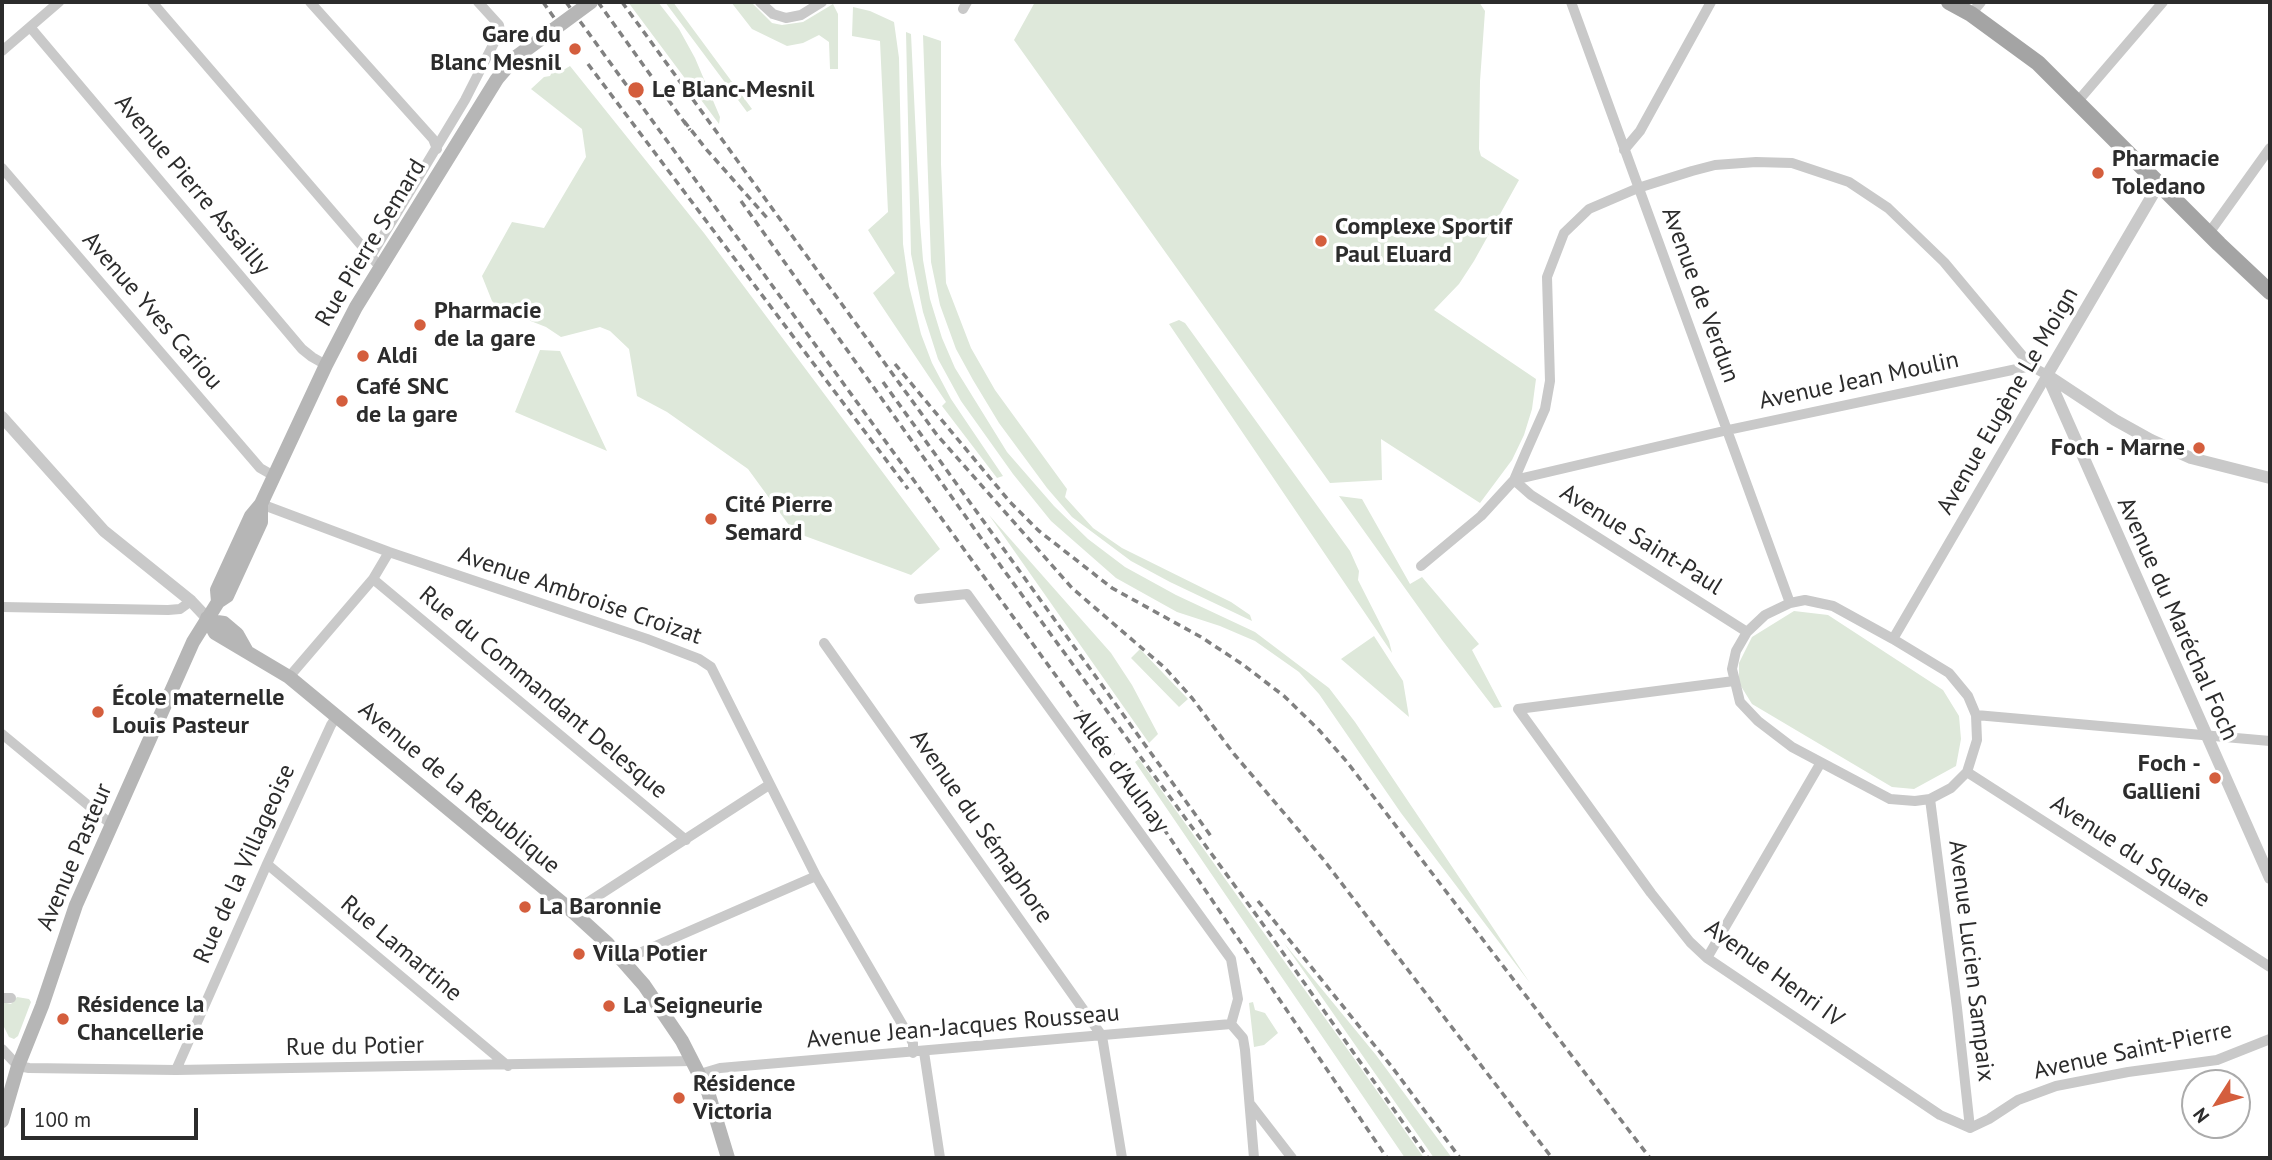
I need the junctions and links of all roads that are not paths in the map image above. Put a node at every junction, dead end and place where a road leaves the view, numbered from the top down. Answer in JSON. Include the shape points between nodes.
{"nodes":[{"id":1,"x":60,"y":2,"type":"edge"},
{"id":2,"x":152,"y":2,"type":"edge"},
{"id":3,"x":310,"y":2,"type":"edge"},
{"id":4,"x":478,"y":2,"type":"edge"},
{"id":5,"x":592,"y":2,"type":"edge"},
{"id":6,"x":760,"y":2,"type":"edge"},
{"id":7,"x":822,"y":2,"type":"edge"},
{"id":8,"x":1571,"y":2,"type":"edge"},
{"id":9,"x":1711,"y":2,"type":"edge"},
{"id":10,"x":1950,"y":2,"type":"edge"},
{"id":11,"x":2163,"y":2,"type":"edge"},
{"id":12,"x":1976,"y":8,"type":"edge"},
{"id":13,"x":30,"y":27,"type":"junction"},
{"id":14,"x":2,"y":51,"type":"edge"},
{"id":15,"x":2078,"y":101,"type":"junction"},
{"id":16,"x":2270,"y":148,"type":"edge"},
{"id":17,"x":437,"y":149,"type":"junction"},
{"id":18,"x":1624,"y":150,"type":"junction"},
{"id":19,"x":2,"y":168,"type":"edge"},
{"id":20,"x":2159,"y":184,"type":"junction"},
{"id":21,"x":1638,"y":188,"type":"junction"},
{"id":22,"x":2209,"y":233,"type":"junction"},
{"id":23,"x":375,"y":262,"type":"junction"},
{"id":24,"x":2270,"y":292,"type":"edge"},
{"id":25,"x":326,"y":365,"type":"junction"},
{"id":26,"x":2031,"y":366,"type":"junction"},
{"id":27,"x":2047,"y":375,"type":"junction"},
{"id":28,"x":2072,"y":392,"type":"junction"},
{"id":29,"x":2058,"y":403,"type":"junction"},
{"id":30,"x":2,"y":417,"type":"edge"},
{"id":31,"x":1728,"y":430,"type":"junction"},
{"id":32,"x":274,"y":476,"type":"junction"},
{"id":33,"x":2270,"y":478,"type":"edge"},
{"id":34,"x":1514,"y":480,"type":"junction"},
{"id":35,"x":261,"y":504,"type":"junction"},
{"id":36,"x":389,"y":552,"type":"junction"},
{"id":37,"x":1421,"y":566,"type":"dead end"},
{"id":38,"x":373,"y":579,"type":"junction"},
{"id":39,"x":919,"y":599,"type":"dead end"},
{"id":40,"x":191,"y":601,"type":"junction"},
{"id":41,"x":1790,"y":603,"type":"junction"},
{"id":42,"x":2,"y":607,"type":"edge"},
{"id":43,"x":208,"y":620,"type":"junction"},
{"id":44,"x":1747,"y":632,"type":"junction"},
{"id":45,"x":1893,"y":639,"type":"junction"},
{"id":46,"x":824,"y":643,"type":"dead end"},
{"id":47,"x":289,"y":677,"type":"junction"},
{"id":48,"x":1734,"y":681,"type":"junction"},
{"id":49,"x":1976,"y":715,"type":"junction"},
{"id":50,"x":337,"y":716,"type":"junction"},
{"id":51,"x":2,"y":734,"type":"edge"},
{"id":52,"x":2205,"y":735,"type":"junction"},
{"id":53,"x":2270,"y":741,"type":"edge"},
{"id":54,"x":1820,"y":764,"type":"junction"},
{"id":55,"x":1966,"y":772,"type":"junction"},
{"id":56,"x":769,"y":785,"type":"junction"},
{"id":57,"x":1930,"y":799,"type":"junction"},
{"id":58,"x":112,"y":825,"type":"junction"},
{"id":59,"x":686,"y":839,"type":"junction"},
{"id":60,"x":267,"y":864,"type":"junction"},
{"id":61,"x":816,"y":876,"type":"junction"},
{"id":62,"x":2270,"y":878,"type":"edge"},
{"id":63,"x":573,"y":912,"type":"junction"},
{"id":64,"x":1707,"y":958,"type":"junction"},
{"id":65,"x":625,"y":962,"type":"junction"},
{"id":66,"x":2270,"y":967,"type":"edge"},
{"id":67,"x":1231,"y":1024,"type":"junction"},
{"id":68,"x":1102,"y":1036,"type":"junction"},
{"id":69,"x":2270,"y":1039,"type":"edge"},
{"id":70,"x":2,"y":1049,"type":"edge"},
{"id":71,"x":918,"y":1052,"type":"junction"},
{"id":72,"x":693,"y":1061,"type":"junction"},
{"id":73,"x":18,"y":1066,"type":"junction"},
{"id":74,"x":508,"y":1066,"type":"junction"},
{"id":75,"x":176,"y":1070,"type":"junction"},
{"id":76,"x":700,"y":1074,"type":"junction"},
{"id":77,"x":1251,"y":1104,"type":"junction"},
{"id":78,"x":2,"y":1121,"type":"edge"},
{"id":79,"x":1970,"y":1128,"type":"junction"},
{"id":80,"x":728,"y":1158,"type":"edge"},
{"id":81,"x":940,"y":1158,"type":"edge"},
{"id":82,"x":1122,"y":1158,"type":"edge"},
{"id":83,"x":1254,"y":1158,"type":"edge"},
{"id":84,"x":1292,"y":1158,"type":"edge"}],
"edges":[{"from":1,"to":13,"type":"street"},
{"from":2,"to":23,"type":"street"},
{"from":3,"to":17,"type":"street","via":[[433,139]]},
{"from":4,"to":17,"type":"street","name":"Rue Pierre Semard","via":[[501,28]]},
{"from":5,"to":23,"type":"main road","name":"Rue Pierre Semard","bridge":true,"via":[[516,57],[497,79]]},
{"from":6,"to":7,"type":"street","via":[[786,18],[802,15]]},
{"from":8,"to":18,"type":"street","name":"Avenue de Verdun"},
{"from":9,"to":18,"type":"street","via":[[1640,131]]},
{"from":10,"to":12,"type":"main road"},
{"from":11,"to":15,"type":"street"},
{"from":12,"to":15,"type":"main road"},
{"from":13,"to":14,"type":"street"},
{"from":13,"to":25,"type":"street","name":"Avenue Pierre Assailly","via":[[302,349]]},
{"from":15,"to":20,"type":"main road"},
{"from":16,"to":22,"type":"street"},
{"from":17,"to":23,"type":"street","name":"Rue Pierre Semard"},
{"from":18,"to":21,"type":"street","name":"Avenue de Verdun"},
{"from":19,"to":32,"type":"street","name":"Avenue Yves Cariou","via":[[260,468]]},
{"from":20,"to":22,"type":"main road"},
{"from":20,"to":27,"type":"street","name":"Avenue Eugène Le Moign"},
{"from":21,"to":26,"type":"street","via":[[1715,165],[1756,162],[1792,163],[1849,182],[1888,208],[1944,262]]},
{"from":21,"to":31,"type":"street","name":"Avenue de Verdun"},
{"from":21,"to":34,"type":"street","via":[[1589,209],[1564,233],[1554,255],[1547,277],[1550,381],[1545,409]]},
{"from":22,"to":24,"type":"main road"},
{"from":23,"to":25,"type":"main road","name":"Rue Pierre Semard"},
{"from":25,"to":32,"type":"main road","name":"Rue Pierre Semard"},
{"from":26,"to":27,"type":"street"},
{"from":26,"to":31,"type":"street","name":"Avenue Jean Moulin"},
{"from":27,"to":28,"type":"street"},
{"from":27,"to":29,"type":"street","name":"Avenue du Maréchal Foch"},
{"from":27,"to":45,"type":"street","name":"Avenue Eugène Le Moign"},
{"from":28,"to":29,"type":"street"},
{"from":28,"to":33,"type":"street","via":[[2151,440],[2191,458]]},
{"from":29,"to":52,"type":"street","name":"Avenue du Maréchal Foch"},
{"from":30,"to":40,"type":"street","via":[[104,531]]},
{"from":31,"to":34,"type":"street","name":"Avenue Jean Moulin"},
{"from":31,"to":41,"type":"street","name":"Avenue de Verdun"},
{"from":32,"to":35,"type":"main road","name":"Rue Pierre Semard"},
{"from":34,"to":37,"type":"street","via":[[1481,516]]},
{"from":34,"to":44,"type":"street","name":"Avenue Saint-Paul"},
{"from":35,"to":36,"type":"street","name":"Avenue Ambroise Croizat"},
{"from":35,"to":43,"type":"main road","name":"Rue Pierre Semard","via":[[220,583],[218,603]]},
{"from":36,"to":38,"type":"street"},
{"from":36,"to":56,"type":"street","name":"Avenue Ambroise Croizat","via":[[699,659],[710,667]]},
{"from":38,"to":47,"type":"street"},
{"from":38,"to":59,"type":"street","name":"Rue du Commandant Delesque"},
{"from":39,"to":67,"type":"street","name":"Allée d'Aulnay","via":[[967,594],[1231,959],[1238,999]]},
{"from":40,"to":42,"type":"street","via":[[168,610]]},
{"from":40,"to":43,"type":"street"},
{"from":41,"to":44,"type":"street","via":[[1765,615]]},
{"from":41,"to":45,"type":"street","via":[[1805,600],[1833,606]]},
{"from":43,"to":47,"type":"main road","name":"Avenue de la République","via":[[224,623],[246,650]]},
{"from":43,"to":58,"type":"main road","name":"Avenue Pasteur","via":[[193,642]]},
{"from":44,"to":48,"type":"street","via":[[1736,651]]},
{"from":45,"to":49,"type":"street","via":[[1949,673],[1968,696]]},
{"from":46,"to":68,"type":"street","name":"Avenue du Sémaphore"},
{"from":47,"to":50,"type":"main road","name":"Avenue de la République"},
{"from":48,"to":54,"type":"street","via":[[1740,702],[1758,721]]},
{"from":48,"to":64,"type":"street","name":"Avenue Henri IV","via":[[1518,709],[1651,893]]},
{"from":49,"to":52,"type":"street"},
{"from":49,"to":55,"type":"street","via":[[1977,740]]},
{"from":50,"to":60,"type":"street","name":"Rue de la Villageoise"},
{"from":50,"to":63,"type":"main road","name":"Avenue de la République"},
{"from":51,"to":58,"type":"street"},
{"from":52,"to":53,"type":"street"},
{"from":52,"to":62,"type":"street","name":"Avenue du Maréchal Foch"},
{"from":54,"to":57,"type":"street","via":[[1890,799]]},
{"from":54,"to":64,"type":"street"},
{"from":55,"to":57,"type":"street","via":[[1951,788]]},
{"from":55,"to":66,"type":"street","name":"Avenue du Square"},
{"from":56,"to":59,"type":"street"},
{"from":56,"to":61,"type":"street","name":"Avenue Ambroise Croizat"},
{"from":57,"to":79,"type":"street","name":"Avenue Lucien Sampaix"},
{"from":58,"to":73,"type":"main road","name":"Avenue Pasteur","via":[[76,905]]},
{"from":59,"to":63,"type":"street"},
{"from":60,"to":74,"type":"street","name":"Rue Lamartine"},
{"from":60,"to":75,"type":"street","name":"Rue de la Villageoise"},
{"from":61,"to":65,"type":"street"},
{"from":61,"to":71,"type":"street","name":"Avenue Ambroise Croizat"},
{"from":63,"to":65,"type":"main road","name":"Avenue de la République"},
{"from":64,"to":79,"type":"street","name":"Avenue Henri IV","via":[[1940,1115]]},
{"from":65,"to":72,"type":"main road","name":"Avenue de la République","via":[[664,1010]]},
{"from":67,"to":68,"type":"street","name":"Avenue Jean-Jacques Rousseau"},
{"from":67,"to":77,"type":"street","via":[[1242,1038]]},
{"from":68,"to":71,"type":"street","name":"Avenue Jean-Jacques Rousseau"},
{"from":68,"to":82,"type":"street"},
{"from":69,"to":79,"type":"street","name":"Avenue Saint-Pierre","via":[[2217,1059],[2056,1086],[2018,1100]]},
{"from":70,"to":73,"type":"street"},
{"from":71,"to":76,"type":"street","name":"Avenue Jean-Jacques Rousseau"},
{"from":71,"to":81,"type":"street","name":"Avenue Ambroise Croizat"},
{"from":72,"to":74,"type":"street","name":"Rue du Potier"},
{"from":72,"to":76,"type":"main road","name":"Avenue de la République"},
{"from":73,"to":75,"type":"street","name":"Rue du Potier"},
{"from":73,"to":78,"type":"main road","name":"Avenue Pasteur"},
{"from":74,"to":75,"type":"street","name":"Rue du Potier"},
{"from":76,"to":80,"type":"main road","name":"Avenue de la République"},
{"from":77,"to":83,"type":"street"},
{"from":77,"to":84,"type":"street"}]}
